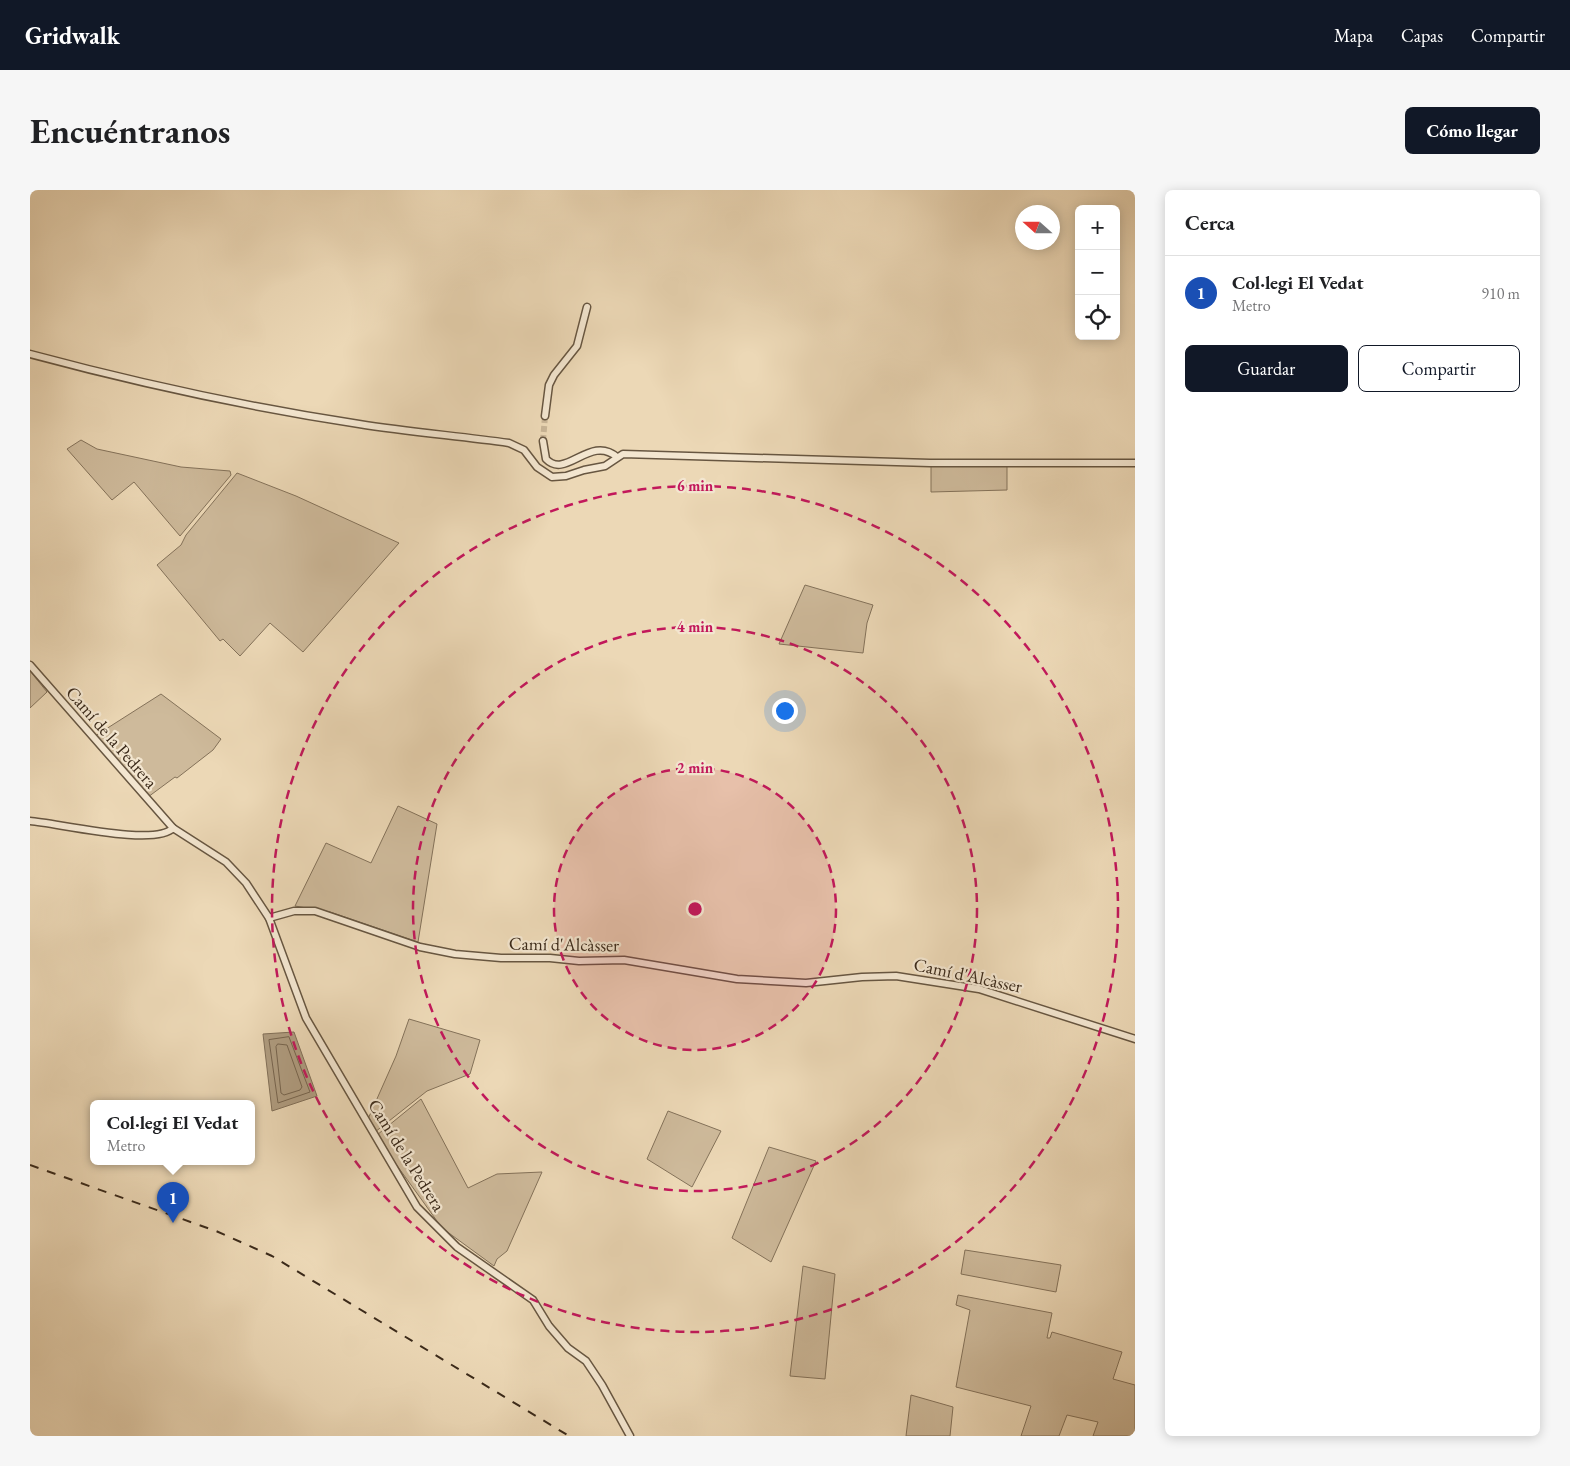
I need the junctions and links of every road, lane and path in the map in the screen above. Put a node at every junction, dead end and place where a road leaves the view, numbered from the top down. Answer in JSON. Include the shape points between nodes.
{"nodes":[{"id":1,"x":587,"y":307,"type":"dead end"},
{"id":2,"x":30,"y":354,"type":"edge"},
{"id":3,"x":545,"y":416,"type":"tunnel mouth"},
{"id":4,"x":543,"y":441,"type":"tunnel mouth"},
{"id":5,"x":617,"y":456,"type":"junction"},
{"id":6,"x":1135,"y":463,"type":"edge"},
{"id":7,"x":30,"y":665,"type":"edge"},
{"id":8,"x":30,"y":821,"type":"edge"},
{"id":9,"x":172,"y":828,"type":"junction"},
{"id":10,"x":269,"y":918,"type":"junction"},
{"id":11,"x":1135,"y":1039,"type":"edge"},
{"id":12,"x":630,"y":1436,"type":"edge"}],
"edges":[{"from":1,"to":3,"type":"street","via":[[577,346],[549,385]]},
{"from":2,"to":5,"type":"street","via":[[173,389],[310,416],[409,432],[509,443],[524,450],[537,467],[552,476],[566,476],[605,466]]},
{"from":4,"to":5,"type":"street","via":[[546,458],[559,466],[586,452],[606,452]]},
{"from":5,"to":6,"type":"street","via":[[930,464]]},
{"from":7,"to":9,"type":"street","name":"Camí de la Pedrera"},
{"from":8,"to":9,"type":"street","via":[[134,835],[156,834]]},
{"from":9,"to":10,"type":"street","via":[[237,872]]},
{"from":10,"to":11,"type":"street","name":"Camí d'Alcàsser","via":[[294,911],[315,911],[420,947],[455,954],[579,961],[624,960],[737,979],[806,983],[896,976],[979,989]]},
{"from":10,"to":12,"type":"street","name":"Camí de la Pedrera","via":[[306,1018],[417,1207],[457,1247],[533,1300],[568,1348],[586,1361]]}]}
